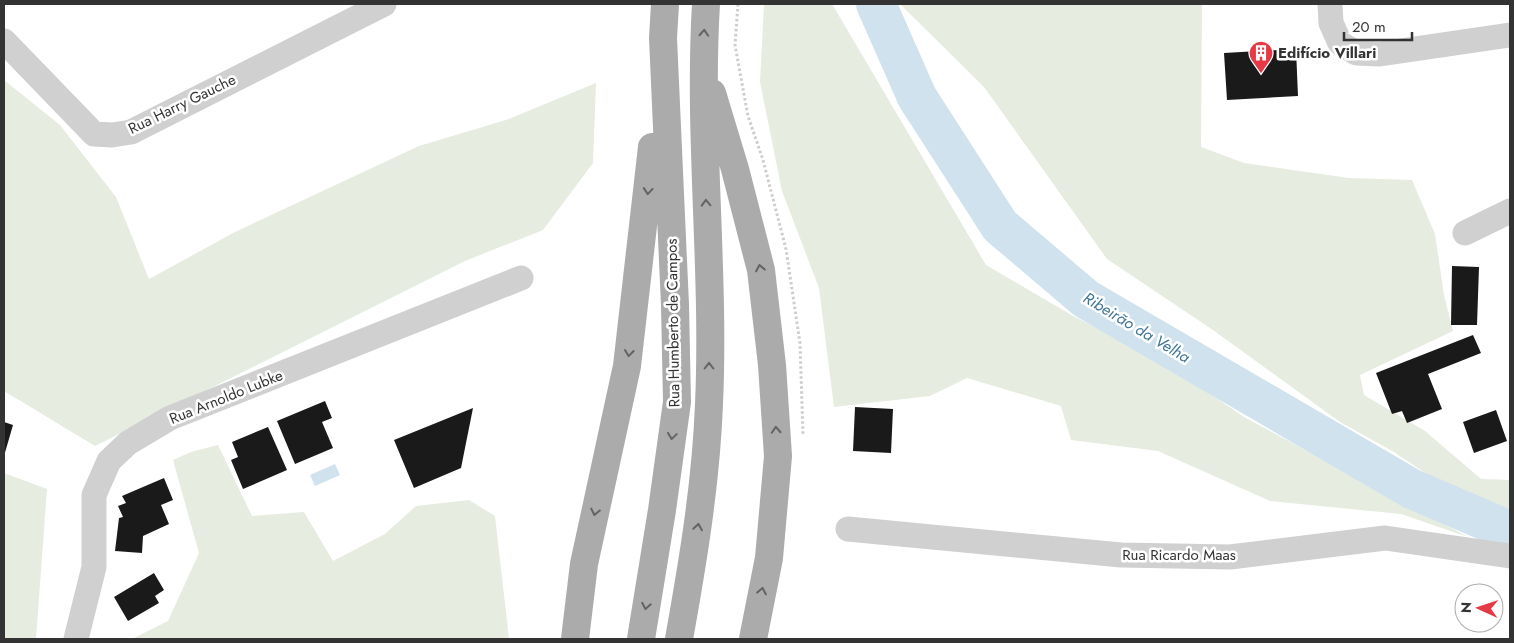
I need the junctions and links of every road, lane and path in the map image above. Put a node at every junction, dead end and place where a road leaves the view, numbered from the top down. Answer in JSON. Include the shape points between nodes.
{"nodes":[{"id":1,"x":384,"y":4,"type":"edge"},
{"id":2,"x":665,"y":4,"type":"edge"},
{"id":3,"x":706,"y":4,"type":"edge"},
{"id":4,"x":1330,"y":4,"type":"edge"},
{"id":5,"x":1510,"y":35,"type":"edge"},
{"id":6,"x":663,"y":38,"type":"junction"},
{"id":7,"x":4,"y":41,"type":"edge"},
{"id":8,"x":702,"y":63,"type":"junction"},
{"id":9,"x":1510,"y":211,"type":"edge"},
{"id":10,"x":1465,"y":233,"type":"dead end"},
{"id":11,"x":521,"y":278,"type":"dead end"},
{"id":12,"x":848,"y":529,"type":"dead end"},
{"id":13,"x":1510,"y":556,"type":"edge"},
{"id":14,"x":76,"y":639,"type":"edge"},
{"id":15,"x":575,"y":639,"type":"edge"},
{"id":16,"x":641,"y":639,"type":"edge"},
{"id":17,"x":679,"y":639,"type":"edge"},
{"id":18,"x":753,"y":639,"type":"edge"}],
"edges":[{"from":1,"to":7,"type":"street","name":"Rua Harry Gauche","via":[[131,132],[112,135],[94,134]]},
{"from":2,"to":6,"type":"main road","name":"Rua Humberto de Campos"},
{"from":8,"to":3,"type":"main road","one_way":true},
{"from":4,"to":5,"type":"street","via":[[1331,23],[1340,43],[1356,53],[1380,54]]},
{"from":6,"to":15,"type":"main road","one_way":true,"via":[[627,366],[584,564]]},
{"from":6,"to":16,"type":"main road","name":"Rua Humberto de Campos","one_way":true,"via":[[677,402]]},
{"from":17,"to":8,"type":"main road","one_way":true,"via":[[700,514],[709,404],[710,304]]},
{"from":18,"to":8,"type":"main road","one_way":true,"via":[[769,558],[778,456],[772,365],[761,270],[735,169]]},
{"from":9,"to":10,"type":"street"},
{"from":11,"to":14,"type":"street","name":"Rua Arnoldo Lubke","via":[[170,418],[128,443],[109,461],[94,495],[94,567]]},
{"from":12,"to":13,"type":"street","name":"Rua Ricardo Maas","via":[[1122,556],[1230,557],[1385,538]]}]}
